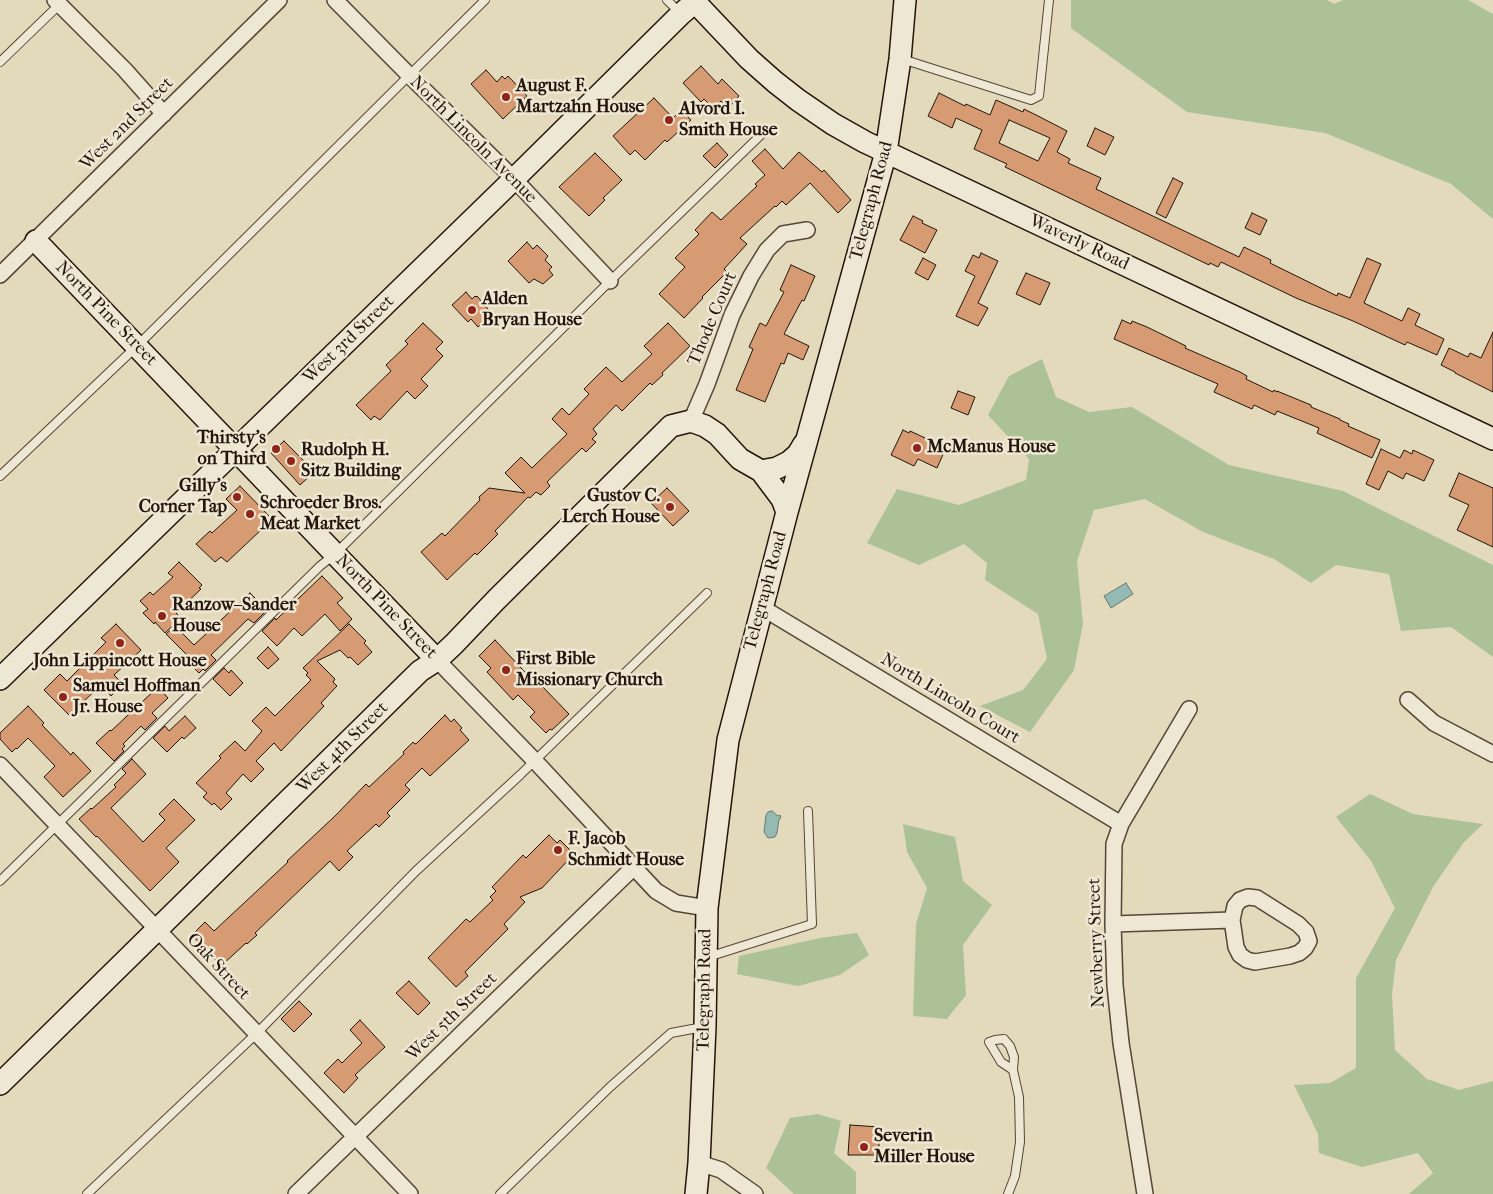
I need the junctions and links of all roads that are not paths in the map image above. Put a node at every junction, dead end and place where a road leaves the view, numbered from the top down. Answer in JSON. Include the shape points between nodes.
{"nodes":[{"id":1,"x":280,"y":0,"type":"edge"},
{"id":2,"x":336,"y":0,"type":"edge"},
{"id":3,"x":485,"y":0,"type":"edge"},
{"id":4,"x":905,"y":0,"type":"edge"},
{"id":5,"x":1048,"y":0,"type":"edge"},
{"id":6,"x":60,"y":1,"type":"edge"},
{"id":7,"x":685,"y":4,"type":"edge"},
{"id":8,"x":900,"y":59,"type":"junction"},
{"id":9,"x":0,"y":62,"type":"edge"},
{"id":10,"x":409,"y":75,"type":"junction"},
{"id":11,"x":164,"y":114,"type":"junction"},
{"id":12,"x":766,"y":130,"type":"dead end"},
{"id":13,"x":886,"y":152,"type":"junction"},
{"id":14,"x":514,"y":179,"type":"junction"},
{"id":15,"x":807,"y":230,"type":"dead end"},
{"id":16,"x":36,"y":241,"type":"junction"},
{"id":17,"x":0,"y":275,"type":"edge"},
{"id":18,"x":610,"y":281,"type":"junction"},
{"id":19,"x":136,"y":346,"type":"junction"},
{"id":20,"x":691,"y":421,"type":"junction"},
{"id":21,"x":1493,"y":439,"type":"edge"},
{"id":22,"x":805,"y":442,"type":"junction"},
{"id":23,"x":236,"y":450,"type":"junction"},
{"id":24,"x":760,"y":470,"type":"junction"},
{"id":25,"x":0,"y":476,"type":"edge"},
{"id":26,"x":786,"y":512,"type":"junction"},
{"id":27,"x":334,"y":554,"type":"junction"},
{"id":28,"x":707,"y":593,"type":"dead end"},
{"id":29,"x":761,"y":607,"type":"junction"},
{"id":30,"x":437,"y":660,"type":"junction"},
{"id":31,"x":0,"y":679,"type":"edge"},
{"id":32,"x":1408,"y":700,"type":"dead end"},
{"id":33,"x":1189,"y":710,"type":"dead end"},
{"id":34,"x":1493,"y":754,"type":"edge"},
{"id":35,"x":535,"y":761,"type":"junction"},
{"id":36,"x":0,"y":765,"type":"edge"},
{"id":37,"x":808,"y":811,"type":"dead end"},
{"id":38,"x":1121,"y":824,"type":"junction"},
{"id":39,"x":57,"y":825,"type":"junction"},
{"id":40,"x":635,"y":866,"type":"junction"},
{"id":41,"x":0,"y":881,"type":"edge"},
{"id":42,"x":707,"y":908,"type":"junction"},
{"id":43,"x":1232,"y":920,"type":"junction"},
{"id":44,"x":1113,"y":924,"type":"junction"},
{"id":45,"x":158,"y":930,"type":"junction"},
{"id":46,"x":706,"y":957,"type":"junction"},
{"id":47,"x":705,"y":1026,"type":"junction"},
{"id":48,"x":256,"y":1034,"type":"junction"},
{"id":49,"x":1013,"y":1070,"type":"dead end"},
{"id":50,"x":0,"y":1084,"type":"edge"},
{"id":51,"x":356,"y":1136,"type":"junction"},
{"id":52,"x":699,"y":1163,"type":"junction"},
{"id":53,"x":87,"y":1194,"type":"edge"},
{"id":54,"x":296,"y":1194,"type":"edge"},
{"id":55,"x":410,"y":1194,"type":"edge"},
{"id":56,"x":500,"y":1194,"type":"edge"},
{"id":57,"x":696,"y":1194,"type":"edge"},
{"id":58,"x":755,"y":1194,"type":"edge"},
{"id":59,"x":1008,"y":1194,"type":"edge"},
{"id":60,"x":1145,"y":1194,"type":"edge"}],
"edges":[{"from":1,"to":11,"type":"street","name":"West 2nd Street"},
{"from":2,"to":10,"type":"street","name":"North Lincoln Avenue"},
{"from":3,"to":10,"type":"lane"},
{"from":4,"to":8,"type":"street","name":"Telegraph Road"},
{"from":5,"to":8,"type":"lane","via":[[1039,96],[1031,100]]},
{"from":6,"to":9,"type":"lane"},
{"from":6,"to":11,"type":"street"},
{"from":7,"to":13,"type":"street","name":"Waverly Road","via":[[798,100],[833,124]]},
{"from":7,"to":14,"type":"street","name":"West 3rd Street"},
{"from":8,"to":13,"type":"street","name":"Telegraph Road"},
{"from":10,"to":14,"type":"street","name":"North Lincoln Avenue"},
{"from":10,"to":19,"type":"lane"},
{"from":11,"to":16,"type":"street","name":"West 2nd Street"},
{"from":12,"to":18,"type":"lane"},
{"from":13,"to":21,"type":"street","name":"Waverly Road"},
{"from":13,"to":22,"type":"street","name":"Telegraph Road"},
{"from":14,"to":18,"type":"street","name":"North Lincoln Avenue"},
{"from":14,"to":23,"type":"street","name":"West 3rd Street"},
{"from":15,"to":20,"type":"street","name":"Thode Court","via":[[783,234],[767,250],[750,276]]},
{"from":16,"to":17,"type":"street","name":"West 2nd Street"},
{"from":16,"to":19,"type":"street","name":"North Pine Street"},
{"from":18,"to":27,"type":"lane"},
{"from":19,"to":23,"type":"street","name":"North Pine Street"},
{"from":19,"to":25,"type":"lane"},
{"from":20,"to":24,"type":"street","via":[[717,434],[740,459]]},
{"from":20,"to":30,"type":"street","name":"West 4th Street","via":[[671,426]]},
{"from":22,"to":24,"type":"street","via":[[788,462],[777,468]]},
{"from":22,"to":26,"type":"street","name":"Telegraph Road"},
{"from":23,"to":27,"type":"street","name":"North Pine Street"},
{"from":23,"to":31,"type":"street","name":"West 3rd Street"},
{"from":24,"to":26,"type":"street","via":[[782,499]]},
{"from":26,"to":29,"type":"street","name":"Telegraph Road"},
{"from":27,"to":30,"type":"street","name":"North Pine Street"},
{"from":27,"to":39,"type":"lane"},
{"from":28,"to":35,"type":"lane"},
{"from":29,"to":38,"type":"street","name":"North Lincoln Court"},
{"from":29,"to":42,"type":"street","name":"Telegraph Road","via":[[728,740]]},
{"from":30,"to":35,"type":"street","name":"North Pine Street"},
{"from":30,"to":45,"type":"street","name":"West 4th Street","via":[[420,671]]},
{"from":32,"to":34,"type":"street","via":[[1434,723]]},
{"from":33,"to":38,"type":"street","name":"Newberry Street"},
{"from":35,"to":40,"type":"street","name":"North Pine Street"},
{"from":35,"to":48,"type":"lane","via":[[416,871]]},
{"from":36,"to":39,"type":"street","name":"Oak Street"},
{"from":37,"to":46,"type":"lane","via":[[812,924]]},
{"from":38,"to":44,"type":"street","name":"Newberry Street","via":[[1114,844]]},
{"from":39,"to":41,"type":"lane"},
{"from":39,"to":45,"type":"street","name":"Oak Street"},
{"from":40,"to":42,"type":"street","name":"North Pine Street","via":[[656,891],[676,903]]},
{"from":40,"to":51,"type":"street","name":"West 5th Street"},
{"from":42,"to":46,"type":"street","name":"Telegraph Road"},
{"from":43,"to":43,"type":"street","via":[[1236,947],[1247,960],[1255,962],[1290,956],[1299,953],[1309,941],[1298,924],[1258,898],[1240,900]]},
{"from":43,"to":44,"type":"street"},
{"from":44,"to":60,"type":"street","name":"Newberry Street","via":[[1121,1043]]},
{"from":45,"to":48,"type":"street","name":"Oak Street"},
{"from":45,"to":50,"type":"street","name":"West 4th Street"},
{"from":46,"to":47,"type":"street","name":"Telegraph Road"},
{"from":47,"to":52,"type":"street","name":"Telegraph Road"},
{"from":47,"to":56,"type":"lane","via":[[671,1033]]},
{"from":48,"to":51,"type":"street","name":"Oak Street"},
{"from":48,"to":53,"type":"lane"},
{"from":49,"to":59,"type":"lane","via":[[1019,1097],[1020,1142],[1015,1176]]},
{"from":51,"to":54,"type":"street","name":"West 5th Street"},
{"from":51,"to":55,"type":"street","name":"Oak Street"},
{"from":52,"to":57,"type":"street","name":"Telegraph Road"},
{"from":52,"to":58,"type":"street","via":[[720,1170]]}]}
